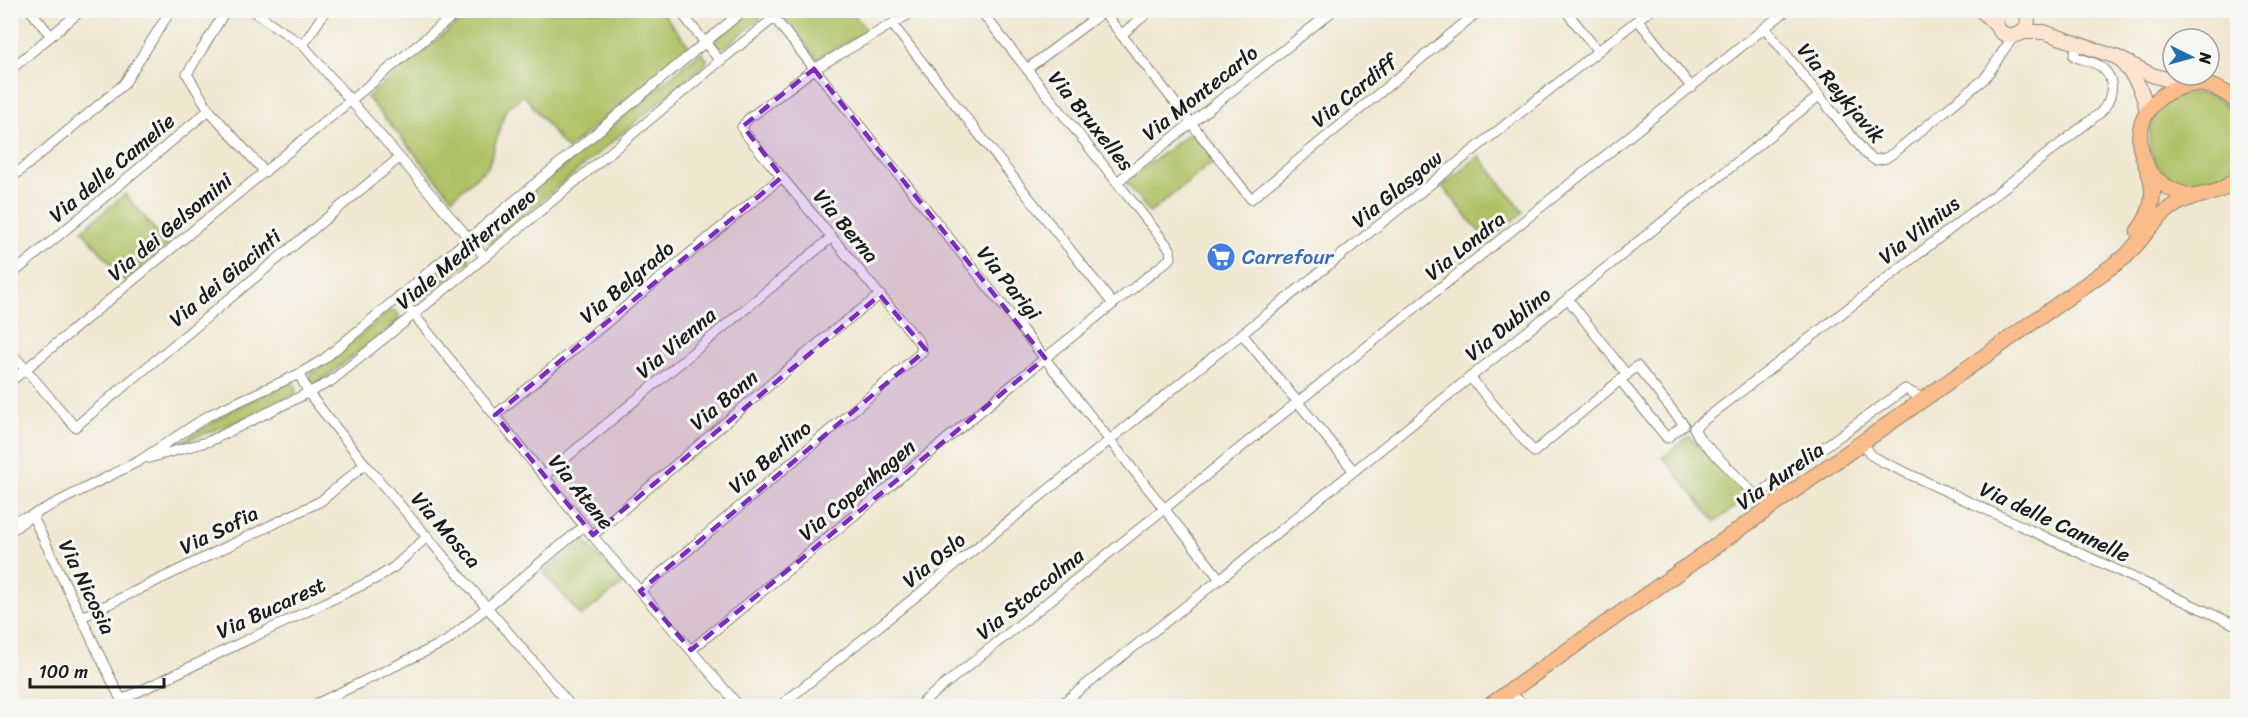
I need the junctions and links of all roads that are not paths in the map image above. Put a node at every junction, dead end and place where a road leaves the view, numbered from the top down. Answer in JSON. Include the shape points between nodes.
{"nodes":[{"id":1,"x":30,"y":10,"type":"edge"},
{"id":2,"x":82,"y":10,"type":"edge"},
{"id":3,"x":171,"y":10,"type":"edge"},
{"id":4,"x":226,"y":10,"type":"edge"},
{"id":5,"x":251,"y":10,"type":"edge"},
{"id":6,"x":326,"y":10,"type":"edge"},
{"id":7,"x":460,"y":10,"type":"edge"},
{"id":8,"x":679,"y":10,"type":"edge"},
{"id":9,"x":744,"y":10,"type":"edge"},
{"id":10,"x":784,"y":10,"type":"edge"},
{"id":11,"x":916,"y":10,"type":"edge"},
{"id":12,"x":980,"y":10,"type":"edge"},
{"id":13,"x":1151,"y":10,"type":"edge"},
{"id":14,"x":1334,"y":10,"type":"edge"},
{"id":15,"x":1480,"y":10,"type":"edge"},
{"id":16,"x":1565,"y":10,"type":"edge"},
{"id":17,"x":1650,"y":10,"type":"edge"},
{"id":18,"x":1787,"y":10,"type":"edge"},
{"id":19,"x":1981,"y":10,"type":"edge"},
{"id":20,"x":1102,"y":11,"type":"edge"},
{"id":21,"x":772,"y":14,"type":"edge"},
{"id":22,"x":2026,"y":14,"type":"edge"},
{"id":23,"x":1638,"y":20,"type":"junction"},
{"id":24,"x":1998,"y":22,"type":"edge"},
{"id":25,"x":892,"y":24,"type":"junction"},
{"id":26,"x":1765,"y":28,"type":"junction"},
{"id":27,"x":2044,"y":32,"type":"junction"},
{"id":28,"x":2019,"y":34,"type":"junction"},
{"id":29,"x":1120,"y":35,"type":"junction"},
{"id":30,"x":51,"y":36,"type":"junction"},
{"id":31,"x":704,"y":42,"type":"junction"},
{"id":32,"x":2077,"y":43,"type":"junction"},
{"id":33,"x":303,"y":45,"type":"junction"},
{"id":34,"x":1598,"y":51,"type":"junction"},
{"id":35,"x":2001,"y":52,"type":"junction"},
{"id":36,"x":2116,"y":57,"type":"junction"},
{"id":37,"x":720,"y":61,"type":"junction"},
{"id":38,"x":10,"y":69,"type":"edge"},
{"id":39,"x":814,"y":69,"type":"junction"},
{"id":40,"x":1027,"y":69,"type":"junction"},
{"id":41,"x":2161,"y":78,"type":"edge"},
{"id":42,"x":2180,"y":87,"type":"edge"},
{"id":43,"x":2214,"y":87,"type":"edge"},
{"id":44,"x":1692,"y":88,"type":"junction"},
{"id":45,"x":1819,"y":96,"type":"junction"},
{"id":46,"x":352,"y":101,"type":"junction"},
{"id":47,"x":2238,"y":102,"type":"edge"},
{"id":48,"x":209,"y":110,"type":"junction"},
{"id":49,"x":2147,"y":112,"type":"junction"},
{"id":50,"x":1191,"y":123,"type":"junction"},
{"id":51,"x":399,"y":158,"type":"junction"},
{"id":52,"x":265,"y":172,"type":"junction"},
{"id":53,"x":2149,"y":172,"type":"junction"},
{"id":54,"x":782,"y":177,"type":"junction"},
{"id":55,"x":2238,"y":178,"type":"edge"},
{"id":56,"x":10,"y":179,"type":"edge"},
{"id":57,"x":1117,"y":182,"type":"junction"},
{"id":58,"x":2196,"y":197,"type":"junction"},
{"id":59,"x":832,"y":237,"type":"junction"},
{"id":60,"x":469,"y":238,"type":"junction"},
{"id":61,"x":1172,"y":256,"type":"joint"},
{"id":62,"x":485,"y":257,"type":"junction"},
{"id":63,"x":10,"y":276,"type":"edge"},
{"id":64,"x":2094,"y":279,"type":"junction"},
{"id":65,"x":880,"y":295,"type":"junction"},
{"id":66,"x":399,"y":296,"type":"junction"},
{"id":67,"x":1568,"y":299,"type":"junction"},
{"id":68,"x":1113,"y":304,"type":"junction"},
{"id":69,"x":415,"y":314,"type":"junction"},
{"id":70,"x":1242,"y":334,"type":"junction"},
{"id":71,"x":923,"y":350,"type":"joint"},
{"id":72,"x":10,"y":351,"type":"edge"},
{"id":73,"x":1045,"y":358,"type":"junction"},
{"id":74,"x":26,"y":369,"type":"junction"},
{"id":75,"x":299,"y":374,"type":"junction"},
{"id":76,"x":1470,"y":377,"type":"junction"},
{"id":77,"x":1624,"y":377,"type":"junction"},
{"id":78,"x":10,"y":382,"type":"edge"},
{"id":79,"x":309,"y":394,"type":"junction"},
{"id":80,"x":1924,"y":399,"type":"junction"},
{"id":81,"x":1298,"y":403,"type":"junction"},
{"id":82,"x":495,"y":415,"type":"junction"},
{"id":83,"x":1689,"y":426,"type":"junction"},
{"id":84,"x":1110,"y":441,"type":"junction"},
{"id":85,"x":1863,"y":443,"type":"junction"},
{"id":86,"x":138,"y":461,"type":"junction"},
{"id":87,"x":364,"y":464,"type":"junction"},
{"id":88,"x":1354,"y":471,"type":"junction"},
{"id":89,"x":544,"y":476,"type":"junction"},
{"id":90,"x":1164,"y":509,"type":"junction"},
{"id":91,"x":32,"y":515,"type":"junction"},
{"id":92,"x":10,"y":521,"type":"edge"},
{"id":93,"x":584,"y":526,"type":"junction"},
{"id":94,"x":10,"y":532,"type":"edge"},
{"id":95,"x":592,"y":535,"type":"junction"},
{"id":96,"x":428,"y":536,"type":"junction"},
{"id":97,"x":1220,"y":579,"type":"junction"},
{"id":98,"x":640,"y":591,"type":"junction"},
{"id":99,"x":488,"y":608,"type":"junction"},
{"id":100,"x":82,"y":617,"type":"junction"},
{"id":101,"x":2238,"y":626,"type":"edge"},
{"id":102,"x":691,"y":650,"type":"junction"},
{"id":103,"x":1509,"y":693,"type":"junction"},
{"id":104,"x":122,"y":703,"type":"edge"},
{"id":105,"x":312,"y":706,"type":"edge"},
{"id":106,"x":571,"y":706,"type":"edge"},
{"id":107,"x":739,"y":706,"type":"edge"},
{"id":108,"x":780,"y":706,"type":"edge"},
{"id":109,"x":918,"y":706,"type":"edge"},
{"id":110,"x":1059,"y":706,"type":"edge"},
{"id":111,"x":1489,"y":706,"type":"edge"},
{"id":112,"x":1526,"y":706,"type":"edge"}],
"edges":[{"from":1,"to":30,"type":"street"},
{"from":2,"to":30,"type":"street"},
{"from":3,"to":56,"type":"street","via":[[124,84]]},
{"from":4,"to":48,"type":"street","via":[[187,74]]},
{"from":5,"to":33,"type":"street"},
{"from":6,"to":33,"type":"street"},
{"from":7,"to":46,"type":"street","name":"Via dei Gelsomini"},
{"from":8,"to":31,"type":"street"},
{"from":9,"to":31,"type":"street","name":"Viale Mediterraneo"},
{"from":10,"to":21,"type":"street","name":"Viale Mediterraneo"},
{"from":11,"to":25,"type":"street"},
{"from":12,"to":40,"type":"street","name":"Via Bruxelles"},
{"from":13,"to":29,"type":"street"},
{"from":14,"to":50,"type":"street","name":"Via Montecarlo"},
{"from":15,"to":50,"type":"street","name":"Via Cardiff","via":[[1251,199]]},
{"from":16,"to":34,"type":"street"},
{"from":17,"to":23,"type":"street","name":"Via Glasgow"},
{"from":18,"to":26,"type":"street","name":"Via Londra"},
{"from":19,"to":24,"type":"street"},
{"from":20,"to":29,"type":"street"},
{"from":20,"to":40,"type":"street"},
{"from":21,"to":37,"type":"street","name":"Viale Mediterraneo"},
{"from":21,"to":39,"type":"street","name":"Via Parigi"},
{"from":22,"to":27,"type":"street"},
{"from":22,"to":28,"type":"street","via":[[2027,25]]},
{"from":23,"to":34,"type":"street","name":"Via Glasgow"},
{"from":23,"to":44,"type":"street"},
{"from":24,"to":28,"type":"street","via":[[2010,36]]},
{"from":24,"to":35,"type":"street"},
{"from":25,"to":39,"type":"street"},
{"from":25,"to":68,"type":"street"},
{"from":26,"to":44,"type":"street","name":"Via Londra"},
{"from":26,"to":45,"type":"street","name":"Via Reykjavik"},
{"from":27,"to":28,"type":"street"},
{"from":27,"to":32,"type":"street"},
{"from":28,"to":35,"type":"street","name":"Via Reykjavik"},
{"from":29,"to":50,"type":"street"},
{"from":30,"to":38,"type":"street"},
{"from":31,"to":37,"type":"street"},
{"from":31,"to":60,"type":"street","name":"Viale Mediterraneo"},
{"from":32,"to":36,"type":"street"},
{"from":32,"to":83,"type":"street","name":"Via Vilnius","via":[[2074,56],[2101,67],[2110,79],[2111,97],[2103,109]]},
{"from":33,"to":46,"type":"street"},
{"from":34,"to":70,"type":"street","name":"Via Glasgow"},
{"from":35,"to":45,"type":"street","name":"Via Reykjavik","via":[[1984,79],[1881,160],[1869,157]]},
{"from":36,"to":41,"type":"street"},
{"from":36,"to":49,"type":"street","via":[[2137,80]]},
{"from":37,"to":62,"type":"street","name":"Viale Mediterraneo"},
{"from":39,"to":54,"type":"street","name":"Via Berna","via":[[743,126]]},
{"from":39,"to":73,"type":"street","name":"Via Parigi"},
{"from":40,"to":57,"type":"street","name":"Via Bruxelles"},
{"from":42,"to":49,"type":"main road","via":[[2157,99]]},
{"from":43,"to":47,"type":"main road"},
{"from":44,"to":81,"type":"street","name":"Via Londra"},
{"from":45,"to":67,"type":"street","name":"Via Dublino"},
{"from":46,"to":51,"type":"street"},
{"from":46,"to":52,"type":"street","name":"Via dei Gelsomini"},
{"from":48,"to":52,"type":"street"},
{"from":48,"to":63,"type":"street","name":"Via delle Camelie"},
{"from":49,"to":53,"type":"main road","name":"Via Aurelia","via":[[2140,142]]},
{"from":50,"to":57,"type":"street","name":"Via Montecarlo"},
{"from":51,"to":60,"type":"street"},
{"from":51,"to":74,"type":"street","name":"Via dei Giacinti","via":[[75,427]]},
{"from":52,"to":74,"type":"street","name":"Via dei Gelsomini"},
{"from":53,"to":58,"type":"main road","via":[[2170,190]]},
{"from":53,"to":64,"type":"main road","name":"Via Aurelia","via":[[2152,200],[2147,218],[2130,240],[2102,264]]},
{"from":54,"to":59,"type":"street","name":"Via Berna"},
{"from":54,"to":82,"type":"street","name":"Via Belgrado"},
{"from":55,"to":58,"type":"main road","name":"Via Aurelia","via":[[2226,188]]},
{"from":57,"to":61,"type":"street","name":"Via Bruxelles"},
{"from":58,"to":64,"type":"main road","name":"Via Aurelia","via":[[2169,209],[2125,257]]},
{"from":59,"to":65,"type":"street","name":"Via Berna"},
{"from":59,"to":89,"type":"street","name":"Via Vienna"},
{"from":60,"to":62,"type":"street"},
{"from":60,"to":66,"type":"street","name":"Viale Mediterraneo"},
{"from":61,"to":68,"type":"street","name":"Via Copenhagen"},
{"from":62,"to":69,"type":"street","name":"Viale Mediterraneo"},
{"from":64,"to":80,"type":"main road","name":"Via Aurelia"},
{"from":65,"to":71,"type":"street","name":"Via Berna"},
{"from":65,"to":95,"type":"street","name":"Via Bonn"},
{"from":66,"to":69,"type":"street","name":"Via Atene"},
{"from":66,"to":75,"type":"street","name":"Viale Mediterraneo","via":[[324,359]]},
{"from":67,"to":76,"type":"street","name":"Via Dublino"},
{"from":67,"to":77,"type":"street"},
{"from":68,"to":73,"type":"street","name":"Via Copenhagen"},
{"from":69,"to":79,"type":"street","name":"Viale Mediterraneo","via":[[337,377]]},
{"from":69,"to":82,"type":"street","name":"Via Atene"},
{"from":70,"to":81,"type":"street"},
{"from":70,"to":84,"type":"street","name":"Via Glasgow"},
{"from":71,"to":98,"type":"street","name":"Via Berlino"},
{"from":72,"to":74,"type":"street"},
{"from":73,"to":84,"type":"street","name":"Via Parigi"},
{"from":73,"to":102,"type":"street","name":"Via Copenhagen"},
{"from":74,"to":78,"type":"street","name":"Via dei Gelsomini"},
{"from":75,"to":79,"type":"street","name":"Via Mosca"},
{"from":75,"to":86,"type":"street","name":"Viale Mediterraneo","via":[[211,414]]},
{"from":76,"to":77,"type":"street","via":[[1534,452]]},
{"from":76,"to":88,"type":"street","name":"Via Dublino"},
{"from":77,"to":83,"type":"street","via":[[1638,366]]},
{"from":77,"to":83,"type":"street","via":[[1667,438]]},
{"from":79,"to":86,"type":"street","name":"Viale Mediterraneo","via":[[210,441]]},
{"from":79,"to":87,"type":"street","name":"Via Mosca"},
{"from":80,"to":83,"type":"street","via":[[1905,389],[1754,494]]},
{"from":80,"to":85,"type":"main road","name":"Via Aurelia"},
{"from":81,"to":88,"type":"street"},
{"from":81,"to":90,"type":"street","name":"Via Londra"},
{"from":82,"to":89,"type":"street","name":"Via Atene"},
{"from":84,"to":90,"type":"street","name":"Via Parigi"},
{"from":84,"to":108,"type":"street","name":"Via Oslo"},
{"from":85,"to":101,"type":"street","name":"Via delle Cannelle","via":[[1871,455],[1883,462]]},
{"from":85,"to":103,"type":"main road","name":"Via Aurelia"},
{"from":86,"to":91,"type":"street","name":"Viale Mediterraneo"},
{"from":87,"to":96,"type":"street","name":"Via Mosca"},
{"from":87,"to":100,"type":"street","name":"Via Sofia","via":[[321,501]]},
{"from":88,"to":97,"type":"street","name":"Via Dublino"},
{"from":89,"to":93,"type":"street","name":"Via Atene"},
{"from":90,"to":97,"type":"street","name":"Via Parigi"},
{"from":90,"to":109,"type":"street","name":"Via Stoccolma"},
{"from":91,"to":92,"type":"street","name":"Viale Mediterraneo"},
{"from":91,"to":94,"type":"street","name":"Viale Mediterraneo"},
{"from":91,"to":100,"type":"street","name":"Via Nicosia"},
{"from":93,"to":95,"type":"street","name":"Via Atene"},
{"from":93,"to":99,"type":"street"},
{"from":95,"to":98,"type":"street","name":"Via Atene"},
{"from":96,"to":99,"type":"street","name":"Via Mosca"},
{"from":96,"to":104,"type":"street","name":"Via Bucarest","via":[[380,576]]},
{"from":97,"to":110,"type":"street","name":"Via Dublino"},
{"from":98,"to":102,"type":"street","name":"Via Atene"},
{"from":99,"to":105,"type":"street","via":[[442,644]]},
{"from":99,"to":106,"type":"street","name":"Via Mosca"},
{"from":100,"to":104,"type":"street","name":"Via Nicosia"},
{"from":102,"to":107,"type":"street","name":"Via Atene"},
{"from":103,"to":111,"type":"main road","name":"Via Aurelia"},
{"from":103,"to":112,"type":"street"}]}
